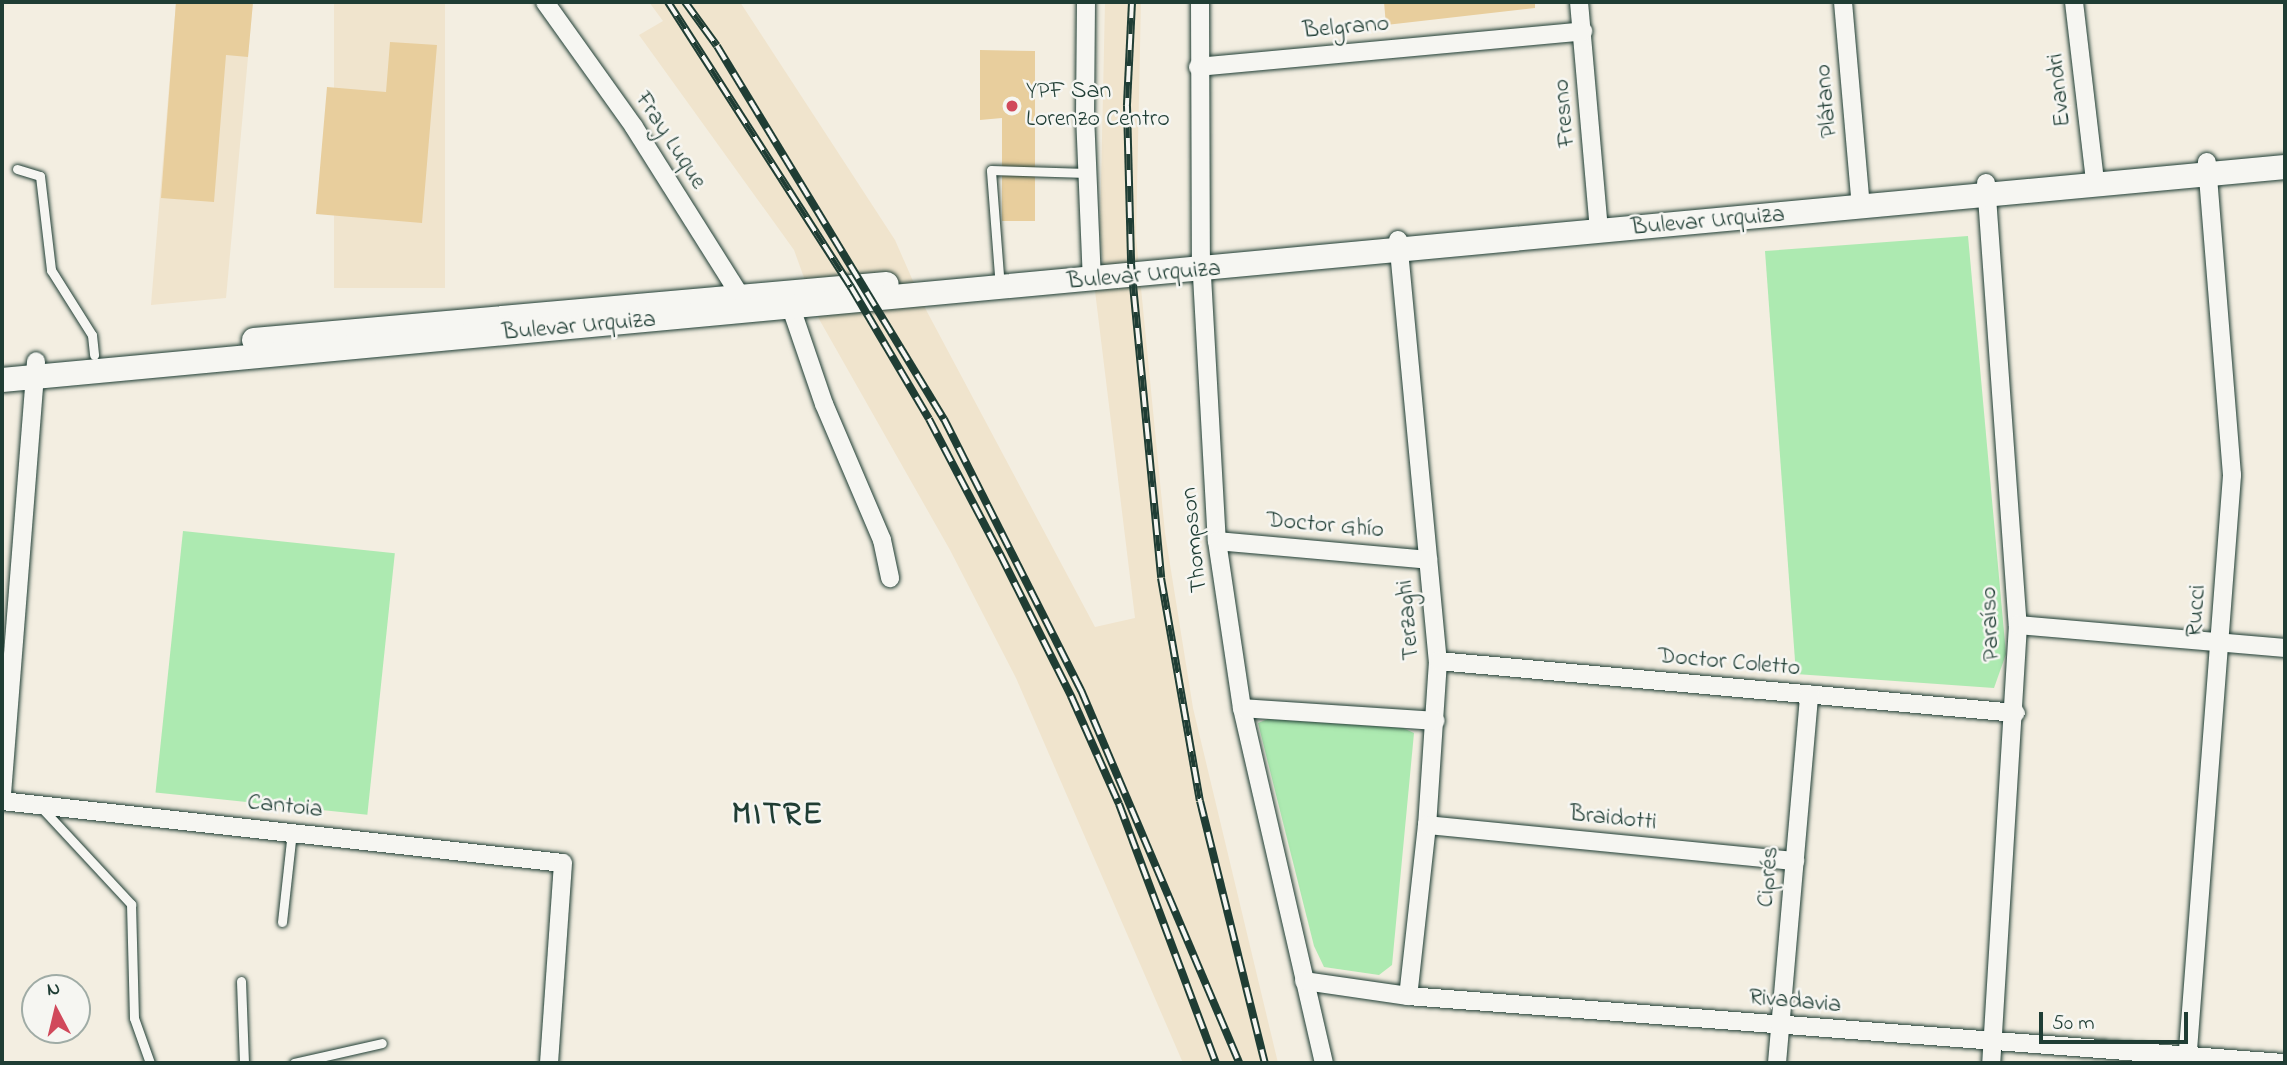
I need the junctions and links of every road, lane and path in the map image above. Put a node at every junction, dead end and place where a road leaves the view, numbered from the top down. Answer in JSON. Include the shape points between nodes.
{"nodes":[{"id":1,"x":545,"y":2,"type":"edge"},
{"id":2,"x":1087,"y":2,"type":"edge"},
{"id":3,"x":1200,"y":2,"type":"edge"},
{"id":4,"x":1580,"y":2,"type":"edge"},
{"id":5,"x":1843,"y":2,"type":"edge"},
{"id":6,"x":2074,"y":2,"type":"edge"},
{"id":7,"x":1583,"y":31,"type":"junction"},
{"id":8,"x":1198,"y":66,"type":"junction"},
{"id":9,"x":2285,"y":153,"type":"edge"},
{"id":10,"x":2285,"y":167,"type":"edge"},
{"id":11,"x":2208,"y":168,"type":"junction"},
{"id":12,"x":17,"y":169,"type":"dead end"},
{"id":13,"x":1087,"y":173,"type":"junction"},
{"id":14,"x":2094,"y":173,"type":"junction"},
{"id":15,"x":1986,"y":189,"type":"junction"},
{"id":16,"x":1860,"y":195,"type":"junction"},
{"id":17,"x":1598,"y":220,"type":"junction"},
{"id":18,"x":1399,"y":245,"type":"junction"},
{"id":19,"x":1201,"y":264,"type":"junction"},
{"id":20,"x":1091,"y":274,"type":"junction"},
{"id":21,"x":999,"y":275,"type":"junction"},
{"id":22,"x":788,"y":298,"type":"junction"},
{"id":23,"x":744,"y":302,"type":"junction"},
{"id":24,"x":94,"y":355,"type":"junction"},
{"id":25,"x":2,"y":364,"type":"edge"},
{"id":26,"x":35,"y":369,"type":"junction"},
{"id":27,"x":2,"y":380,"type":"edge"},
{"id":28,"x":1217,"y":541,"type":"junction"},
{"id":29,"x":1428,"y":560,"type":"junction"},
{"id":30,"x":890,"y":578,"type":"dead end"},
{"id":31,"x":2018,"y":625,"type":"junction"},
{"id":32,"x":2219,"y":642,"type":"junction"},
{"id":33,"x":2285,"y":648,"type":"edge"},
{"id":34,"x":1438,"y":661,"type":"junction"},
{"id":35,"x":1809,"y":694,"type":"junction"},
{"id":36,"x":1242,"y":708,"type":"junction"},
{"id":37,"x":2016,"y":713,"type":"junction"},
{"id":38,"x":1436,"y":721,"type":"junction"},
{"id":39,"x":2,"y":794,"type":"edge"},
{"id":40,"x":2,"y":801,"type":"edge"},
{"id":41,"x":39,"y":805,"type":"junction"},
{"id":42,"x":1427,"y":825,"type":"junction"},
{"id":43,"x":292,"y":832,"type":"junction"},
{"id":44,"x":1794,"y":861,"type":"junction"},
{"id":45,"x":282,"y":922,"type":"dead end"},
{"id":46,"x":241,"y":981,"type":"dead end"},
{"id":47,"x":1304,"y":981,"type":"junction"},
{"id":48,"x":1408,"y":996,"type":"junction"},
{"id":49,"x":1780,"y":1025,"type":"junction"},
{"id":50,"x":1993,"y":1042,"type":"junction"},
{"id":51,"x":382,"y":1044,"type":"dead end"},
{"id":52,"x":2188,"y":1060,"type":"edge"},
{"id":53,"x":150,"y":1063,"type":"edge"},
{"id":54,"x":244,"y":1063,"type":"edge"},
{"id":55,"x":294,"y":1063,"type":"edge"},
{"id":56,"x":549,"y":1063,"type":"edge"},
{"id":57,"x":1324,"y":1063,"type":"edge"},
{"id":58,"x":1777,"y":1063,"type":"edge"},
{"id":59,"x":1992,"y":1063,"type":"edge"},
{"id":60,"x":2283,"y":1063,"type":"edge"}],
"edges":[{"from":1,"to":23,"type":"street","name":"Fray Luque","via":[[634,127]]},
{"from":2,"to":13,"type":"street"},
{"from":3,"to":8,"type":"street","name":"Thompson"},
{"from":4,"to":7,"type":"street","name":"Fresno"},
{"from":5,"to":16,"type":"street","name":"Plátano"},
{"from":6,"to":14,"type":"street","name":"Evandri"},
{"from":7,"to":8,"type":"street","name":"Belgrano"},
{"from":7,"to":17,"type":"street","name":"Fresno"},
{"from":8,"to":19,"type":"street","name":"Thompson"},
{"from":9,"to":11,"type":"main road","name":"Bulevar Urquiza"},
{"from":10,"to":11,"type":"main road","name":"Bulevar Urquiza"},
{"from":11,"to":14,"type":"main road","name":"Bulevar Urquiza"},
{"from":11,"to":15,"type":"main road","name":"Bulevar Urquiza"},
{"from":11,"to":32,"type":"street","name":"Rucci","via":[[2232,475]]},
{"from":12,"to":24,"type":"lane","via":[[40,176],[51,270],[92,335]]},
{"from":13,"to":20,"type":"street"},
{"from":13,"to":21,"type":"lane","via":[[991,170]]},
{"from":14,"to":15,"type":"main road","name":"Bulevar Urquiza"},
{"from":15,"to":16,"type":"main road","name":"Bulevar Urquiza"},
{"from":15,"to":18,"type":"main road","name":"Bulevar Urquiza"},
{"from":15,"to":31,"type":"street","name":"Paraíso"},
{"from":16,"to":17,"type":"main road","name":"Bulevar Urquiza"},
{"from":17,"to":18,"type":"main road","name":"Bulevar Urquiza"},
{"from":18,"to":19,"type":"main road","name":"Bulevar Urquiza"},
{"from":18,"to":29,"type":"street","name":"Terzaghi"},
{"from":19,"to":20,"type":"main road","name":"Bulevar Urquiza"},
{"from":19,"to":28,"type":"street","name":"Thompson"},
{"from":20,"to":21,"type":"main road","name":"Bulevar Urquiza"},
{"from":20,"to":22,"type":"main road","name":"Bulevar Urquiza"},
{"from":21,"to":22,"type":"main road","name":"Bulevar Urquiza"},
{"from":22,"to":23,"type":"main road","name":"Bulevar Urquiza"},
{"from":22,"to":30,"type":"street","via":[[824,404],[882,540]]},
{"from":23,"to":24,"type":"main road","name":"Bulevar Urquiza"},
{"from":23,"to":26,"type":"main road","name":"Bulevar Urquiza"},
{"from":24,"to":26,"type":"main road","name":"Bulevar Urquiza"},
{"from":25,"to":26,"type":"main road","name":"Bulevar Urquiza"},
{"from":26,"to":27,"type":"main road","name":"Bulevar Urquiza"},
{"from":26,"to":39,"type":"street"},
{"from":28,"to":29,"type":"street","name":"Doctor Ghío"},
{"from":28,"to":36,"type":"street","name":"Thompson"},
{"from":29,"to":34,"type":"street","name":"Terzaghi"},
{"from":31,"to":32,"type":"street"},
{"from":31,"to":37,"type":"street","name":"Paraíso"},
{"from":32,"to":33,"type":"street"},
{"from":32,"to":52,"type":"street","name":"Rucci"},
{"from":34,"to":35,"type":"street","name":"Doctor Coletto"},
{"from":34,"to":38,"type":"street","name":"Terzaghi"},
{"from":35,"to":37,"type":"street","name":"Doctor Coletto"},
{"from":35,"to":44,"type":"street","name":"Ciprés"},
{"from":36,"to":38,"type":"street"},
{"from":36,"to":47,"type":"street","name":"Thompson"},
{"from":37,"to":50,"type":"street","name":"Paraíso"},
{"from":38,"to":42,"type":"street","name":"Terzaghi"},
{"from":40,"to":41,"type":"street","name":"Cantoia"},
{"from":41,"to":43,"type":"street","name":"Cantoia"},
{"from":41,"to":53,"type":"lane","via":[[131,904],[134,1018]]},
{"from":42,"to":44,"type":"street","name":"Braidotti"},
{"from":42,"to":48,"type":"street","name":"Terzaghi"},
{"from":43,"to":45,"type":"lane"},
{"from":43,"to":56,"type":"street","name":"Cantoia","via":[[563,863]]},
{"from":44,"to":49,"type":"street","name":"Ciprés"},
{"from":46,"to":54,"type":"lane"},
{"from":47,"to":48,"type":"street","name":"Rivadavia"},
{"from":47,"to":57,"type":"street","name":"Thompson"},
{"from":48,"to":49,"type":"street","name":"Rivadavia"},
{"from":49,"to":50,"type":"street","name":"Rivadavia"},
{"from":49,"to":58,"type":"street","name":"Ciprés"},
{"from":50,"to":52,"type":"street","name":"Rivadavia"},
{"from":50,"to":59,"type":"street","name":"Paraíso"},
{"from":51,"to":55,"type":"lane"},
{"from":52,"to":60,"type":"street","name":"Rivadavia"}]}
